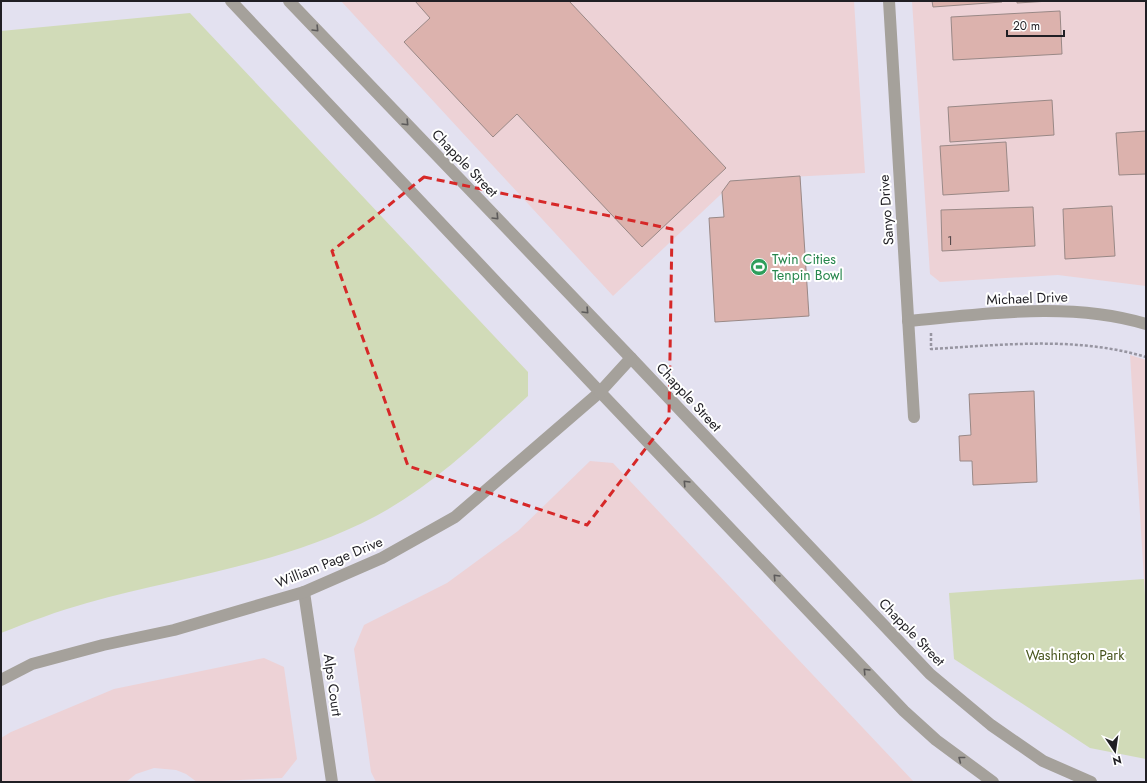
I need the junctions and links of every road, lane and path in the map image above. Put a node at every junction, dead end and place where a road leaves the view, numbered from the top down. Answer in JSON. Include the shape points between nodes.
{"nodes":[{"id":1,"x":231,"y":1,"type":"edge"},
{"id":2,"x":289,"y":1,"type":"edge"},
{"id":3,"x":889,"y":1,"type":"edge"},
{"id":4,"x":931,"y":319,"type":"junction"},
{"id":5,"x":908,"y":321,"type":"junction"},
{"id":6,"x":1146,"y":324,"type":"edge"},
{"id":7,"x":1146,"y":357,"type":"edge"},
{"id":8,"x":631,"y":358,"type":"junction"},
{"id":9,"x":600,"y":392,"type":"junction"},
{"id":10,"x":914,"y":417,"type":"dead end"},
{"id":11,"x":304,"y":592,"type":"junction"},
{"id":12,"x":1,"y":680,"type":"edge"},
{"id":13,"x":332,"y":782,"type":"edge"},
{"id":14,"x":993,"y":782,"type":"edge"},
{"id":15,"x":1091,"y":782,"type":"edge"}],
"edges":[{"from":1,"to":9,"type":"street"},
{"from":2,"to":8,"type":"street","name":"Chapple Street","one_way":true},
{"from":3,"to":5,"type":"street","name":"Sanyo Drive"},
{"from":4,"to":5,"type":"street","name":"Michael Drive"},
{"from":4,"to":6,"type":"street","name":"Michael Drive","via":[[1066,311],[1097,314]]},
{"from":4,"to":7,"type":"path","via":[[931,349],[1053,343],[1093,346]]},
{"from":5,"to":10,"type":"street","name":"Sanyo Drive"},
{"from":8,"to":9,"type":"street","name":"William Page Drive"},
{"from":8,"to":15,"type":"street","name":"Chapple Street","via":[[930,674],[991,725],[1043,761]]},
{"from":9,"to":11,"type":"street","name":"William Page Drive","via":[[455,517],[382,558]]},
{"from":14,"to":9,"type":"street","one_way":true,"via":[[936,740],[904,711]]},
{"from":11,"to":12,"type":"street","name":"William Page Drive","via":[[174,630],[32,664]]},
{"from":11,"to":13,"type":"street","name":"Alps Court"}]}
